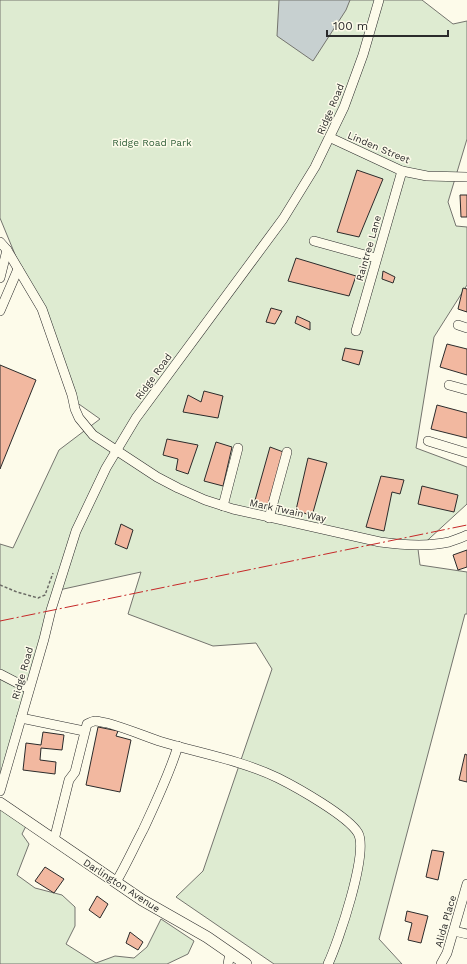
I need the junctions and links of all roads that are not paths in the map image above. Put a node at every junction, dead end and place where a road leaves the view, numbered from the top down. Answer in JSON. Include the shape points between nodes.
{"nodes":[{"id":1,"x":379,"y":0,"type":"edge"},
{"id":2,"x":331,"y":138,"type":"junction"},
{"id":3,"x":402,"y":171,"type":"junction"},
{"id":4,"x":467,"y":177,"type":"edge"},
{"id":5,"x":314,"y":241,"type":"dead end"},
{"id":6,"x":0,"y":242,"type":"edge"},
{"id":7,"x":7,"y":250,"type":"junction"},
{"id":8,"x":376,"y":258,"type":"junction"},
{"id":9,"x":18,"y":269,"type":"junction"},
{"id":10,"x":0,"y":278,"type":"edge"},
{"id":11,"x":0,"y":311,"type":"edge"},
{"id":12,"x":356,"y":331,"type":"dead end"},
{"id":13,"x":449,"y":385,"type":"dead end"},
{"id":14,"x":467,"y":390,"type":"edge"},
{"id":15,"x":428,"y":440,"type":"dead end"},
{"id":16,"x":238,"y":448,"type":"dead end"},
{"id":17,"x":116,"y":451,"type":"junction"},
{"id":18,"x":287,"y":452,"type":"dead end"},
{"id":19,"x":467,"y":453,"type":"edge"},
{"id":20,"x":223,"y":506,"type":"junction"},
{"id":21,"x":269,"y":518,"type":"junction"},
{"id":22,"x":467,"y":535,"type":"edge"},
{"id":23,"x":0,"y":674,"type":"edge"},
{"id":24,"x":29,"y":689,"type":"junction"},
{"id":25,"x":21,"y":718,"type":"junction"},
{"id":26,"x":84,"y":731,"type":"junction"},
{"id":27,"x":178,"y":746,"type":"junction"},
{"id":28,"x":0,"y":791,"type":"edge"},
{"id":29,"x":0,"y":804,"type":"edge"},
{"id":30,"x":54,"y":840,"type":"junction"},
{"id":31,"x":116,"y":882,"type":"junction"},
{"id":32,"x":467,"y":884,"type":"edge"},
{"id":33,"x":454,"y":931,"type":"junction"},
{"id":34,"x":467,"y":934,"type":"edge"},
{"id":35,"x":229,"y":959,"type":"edge"},
{"id":36,"x":246,"y":964,"type":"edge"},
{"id":37,"x":328,"y":964,"type":"edge"},
{"id":38,"x":442,"y":964,"type":"edge"}],
"edges":[{"from":1,"to":2,"type":"street","name":"Ridge Road","via":[[354,81]]},
{"from":2,"to":3,"type":"street","name":"Linden Street"},
{"from":2,"to":17,"type":"street","name":"Ridge Road","via":[[283,219],[145,406]]},
{"from":3,"to":4,"type":"street","name":"Linden Street","via":[[427,176]]},
{"from":3,"to":8,"type":"street","name":"Raintree Lane"},
{"from":5,"to":8,"type":"street"},
{"from":6,"to":7,"type":"street","name":"Mark Twain Way"},
{"from":7,"to":9,"type":"street","name":"Mark Twain Way"},
{"from":7,"to":10,"type":"street"},
{"from":8,"to":12,"type":"street","name":"Raintree Lane"},
{"from":9,"to":11,"type":"street"},
{"from":9,"to":17,"type":"street","name":"Mark Twain Way","via":[[42,309],[79,418],[93,434]]},
{"from":13,"to":14,"type":"street"},
{"from":15,"to":19,"type":"street"},
{"from":16,"to":20,"type":"street"},
{"from":17,"to":20,"type":"street","name":"Mark Twain Way","via":[[178,488]]},
{"from":17,"to":24,"type":"street","name":"Ridge Road","via":[[76,531],[50,610]]},
{"from":18,"to":21,"type":"street"},
{"from":20,"to":21,"type":"street","name":"Mark Twain Way"},
{"from":21,"to":22,"type":"street","name":"Mark Twain Way","via":[[397,544],[439,544]]},
{"from":23,"to":24,"type":"street"},
{"from":24,"to":25,"type":"street","name":"Ridge Road"},
{"from":25,"to":26,"type":"street"},
{"from":25,"to":28,"type":"street","name":"Ridge Road"},
{"from":26,"to":27,"type":"street","via":[[87,724],[95,721],[123,727]]},
{"from":26,"to":30,"type":"street","via":[[75,772],[69,780]]},
{"from":27,"to":31,"type":"street","via":[[166,781]]},
{"from":27,"to":37,"type":"street","via":[[235,762],[277,778],[333,811],[358,833],[361,847],[357,875]]},
{"from":29,"to":30,"type":"main road","name":"Darlington Avenue"},
{"from":30,"to":31,"type":"main road","name":"Darlington Avenue"},
{"from":31,"to":35,"type":"main road","name":"Darlington Avenue","via":[[207,937]]},
{"from":32,"to":33,"type":"street","name":"Alida Place"},
{"from":33,"to":34,"type":"street"},
{"from":33,"to":38,"type":"street","name":"Alida Place"},
{"from":35,"to":36,"type":"main road","name":"Darlington Avenue"}]}
